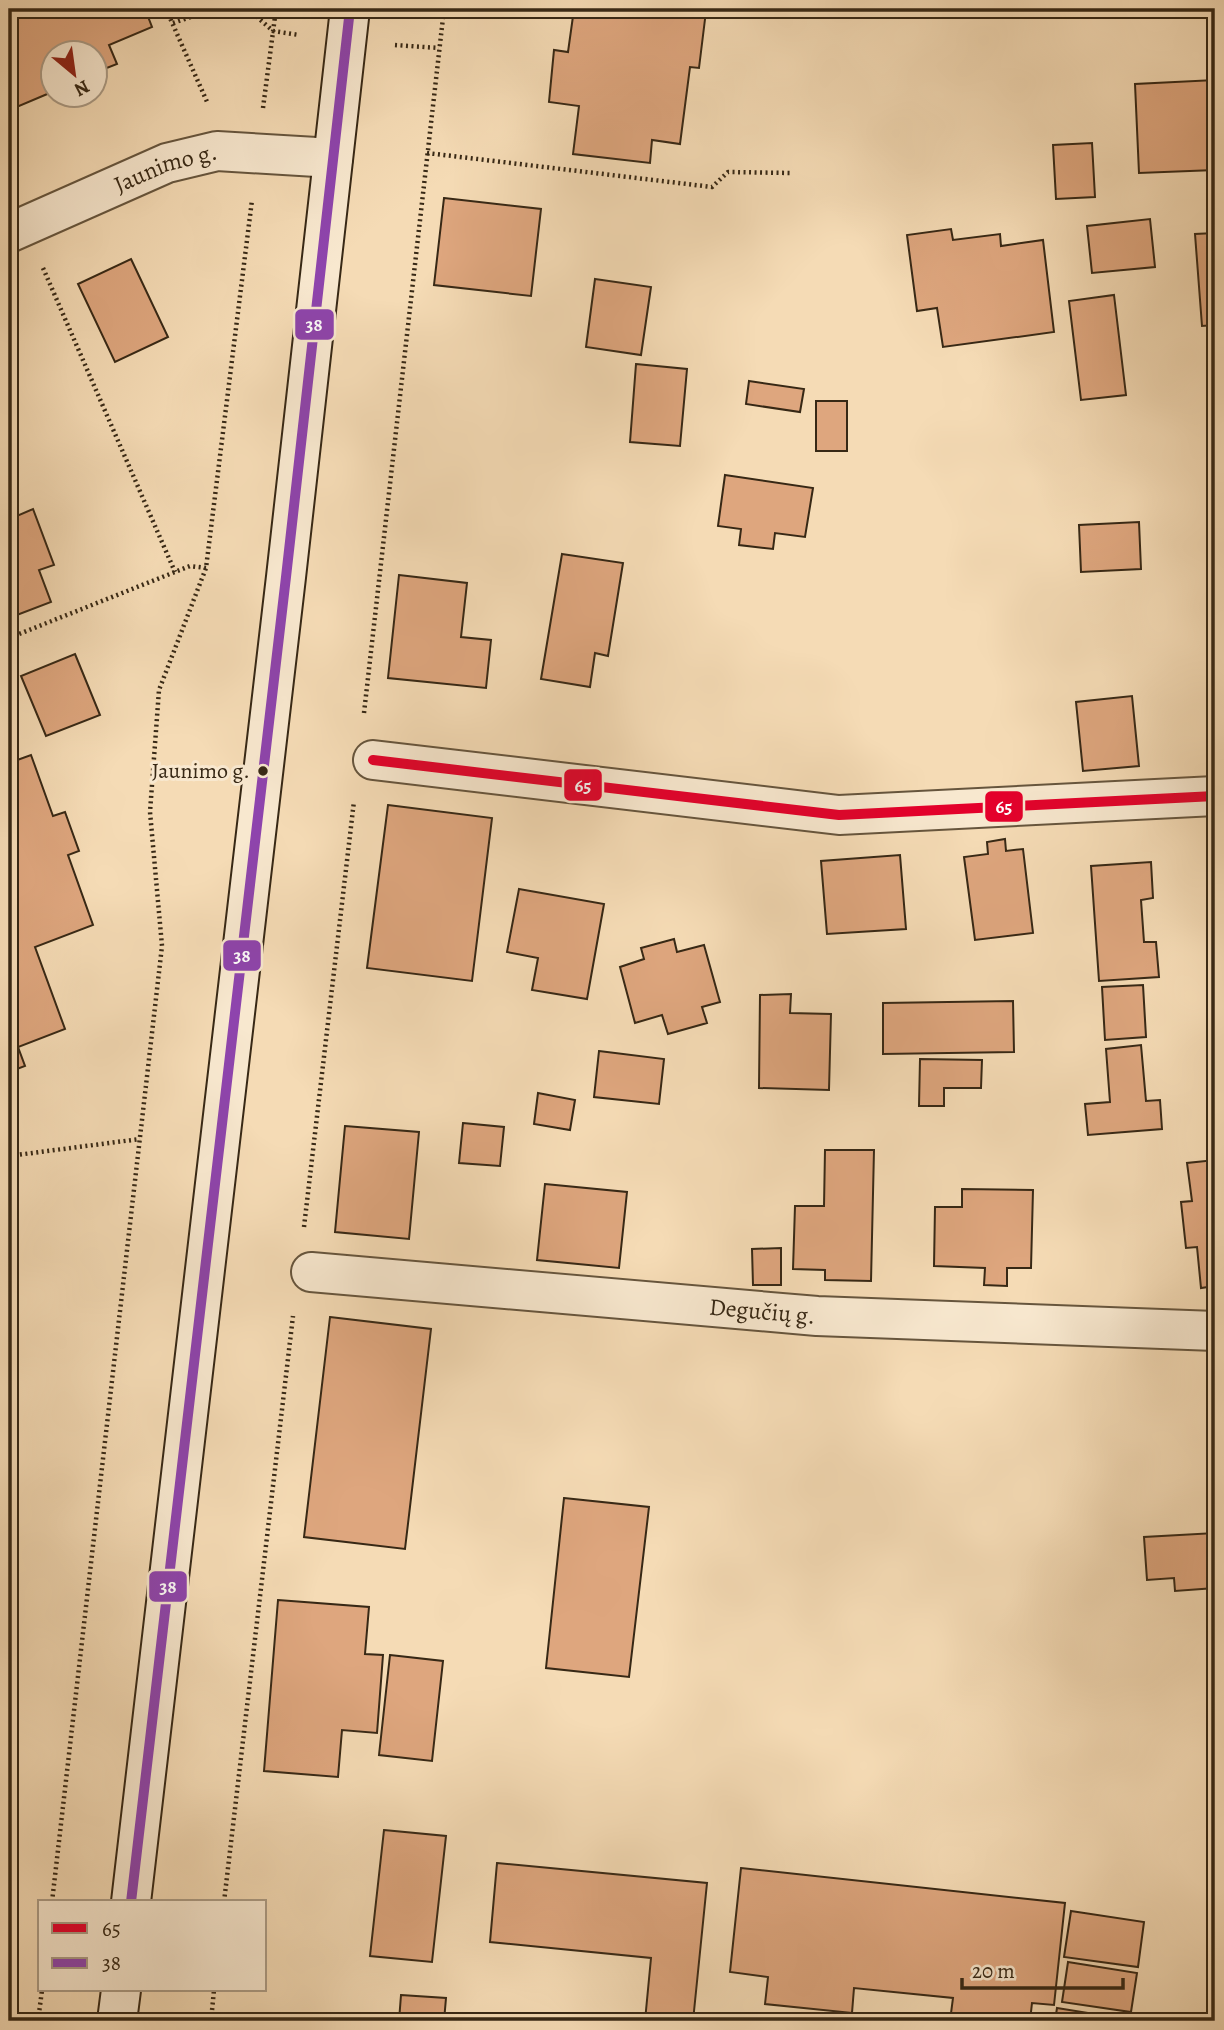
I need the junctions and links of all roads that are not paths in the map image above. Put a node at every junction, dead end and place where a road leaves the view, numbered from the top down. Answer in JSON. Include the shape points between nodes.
{"nodes":[{"id":1,"x":349,"y":9,"type":"edge"},
{"id":2,"x":333,"y":158,"type":"junction"},
{"id":3,"x":16,"y":229,"type":"edge"},
{"id":4,"x":366,"y":759,"type":"road end"},
{"id":5,"x":1215,"y":796,"type":"edge"},
{"id":6,"x":305,"y":1271,"type":"road end"},
{"id":7,"x":1215,"y":1331,"type":"edge"},
{"id":8,"x":131,"y":1900,"type":"edge"},
{"id":9,"x":121,"y":1992,"type":"edge"},
{"id":10,"x":117,"y":2021,"type":"edge"}],
"edges":[{"from":1,"to":2,"type":"street"},
{"from":2,"to":3,"type":"street","name":"Jaunimo g.","via":[[243,151],[167,163]]},
{"from":2,"to":8,"type":"street"},
{"from":4,"to":5,"type":"street","via":[[839,815]]},
{"from":6,"to":7,"type":"street","name":"Degučių g.","via":[[817,1316]]},
{"from":9,"to":10,"type":"street"}]}
